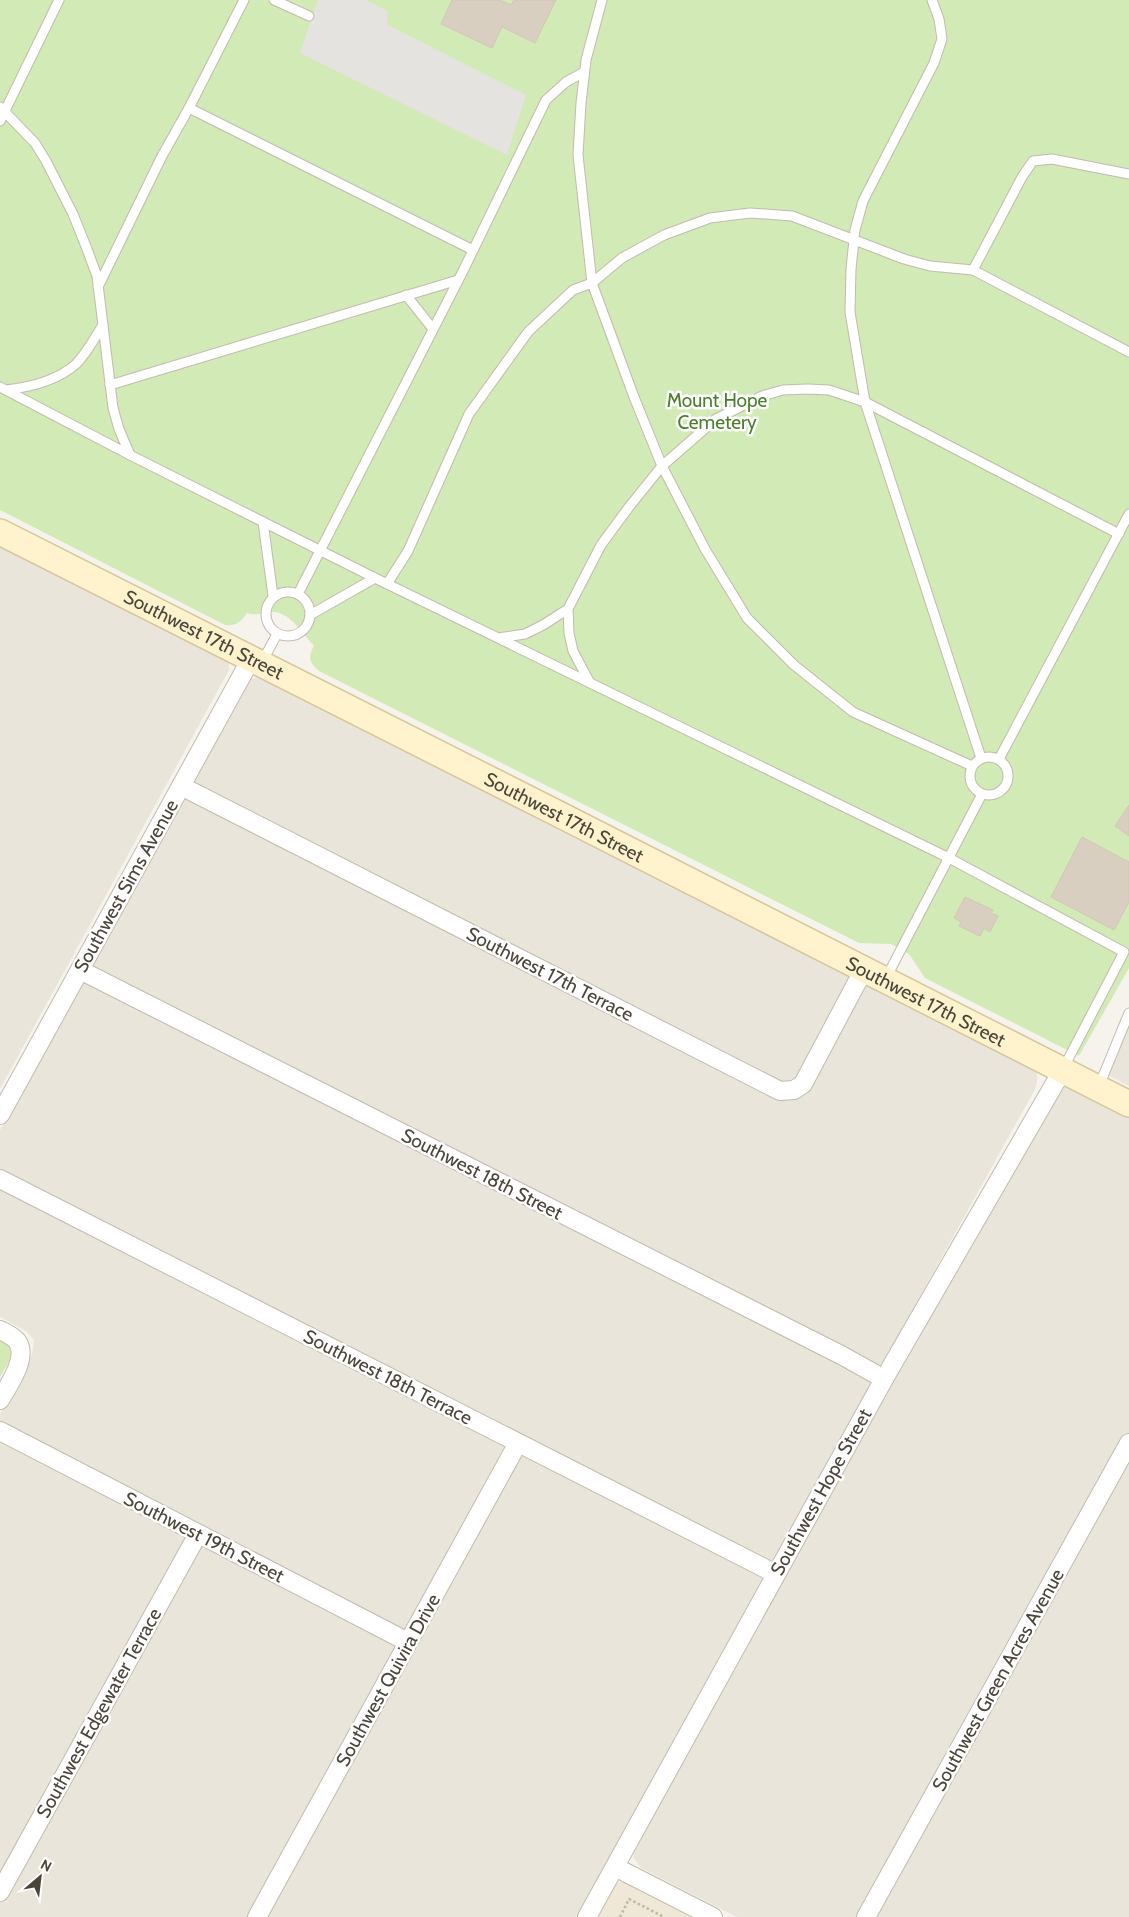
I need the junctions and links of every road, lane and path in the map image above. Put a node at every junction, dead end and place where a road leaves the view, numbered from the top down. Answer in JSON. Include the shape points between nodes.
{"nodes":[{"id":1,"x":59,"y":0,"type":"edge"},
{"id":2,"x":244,"y":0,"type":"edge"},
{"id":3,"x":274,"y":0,"type":"edge"},
{"id":4,"x":602,"y":0,"type":"edge"},
{"id":5,"x":932,"y":0,"type":"edge"},
{"id":6,"x":309,"y":16,"type":"dead end"},
{"id":7,"x":584,"y":72,"type":"junction"},
{"id":8,"x":189,"y":108,"type":"junction"},
{"id":9,"x":2,"y":109,"type":"edge"},
{"id":10,"x":0,"y":121,"type":"edge"},
{"id":11,"x":1129,"y":174,"type":"edge"},
{"id":12,"x":854,"y":239,"type":"junction"},
{"id":13,"x":473,"y":250,"type":"junction"},
{"id":14,"x":973,"y":270,"type":"junction"},
{"id":15,"x":458,"y":280,"type":"junction"},
{"id":16,"x":592,"y":283,"type":"junction"},
{"id":17,"x":98,"y":288,"type":"junction"},
{"id":18,"x":406,"y":295,"type":"junction"},
{"id":19,"x":103,"y":325,"type":"junction"},
{"id":20,"x":433,"y":330,"type":"junction"},
{"id":21,"x":1129,"y":352,"type":"edge"},
{"id":22,"x":110,"y":385,"type":"junction"},
{"id":23,"x":3,"y":389,"type":"edge"},
{"id":24,"x":865,"y":402,"type":"junction"},
{"id":25,"x":130,"y":455,"type":"junction"},
{"id":26,"x":662,"y":466,"type":"junction"},
{"id":27,"x":1129,"y":514,"type":"edge"},
{"id":28,"x":263,"y":522,"type":"junction"},
{"id":29,"x":0,"y":532,"type":"edge"},
{"id":30,"x":1119,"y":534,"type":"junction"},
{"id":31,"x":319,"y":550,"type":"junction"},
{"id":32,"x":375,"y":578,"type":"junction"},
{"id":33,"x":388,"y":584,"type":"junction"},
{"id":34,"x":298,"y":594,"type":"junction"},
{"id":35,"x":273,"y":596,"type":"junction"},
{"id":36,"x":568,"y":609,"type":"junction"},
{"id":37,"x":310,"y":615,"type":"junction"},
{"id":38,"x":277,"y":634,"type":"junction"},
{"id":39,"x":498,"y":638,"type":"junction"},
{"id":40,"x":257,"y":660,"type":"junction"},
{"id":41,"x":590,"y":683,"type":"junction"},
{"id":42,"x":982,"y":758,"type":"junction"},
{"id":43,"x":999,"y":759,"type":"junction"},
{"id":44,"x":972,"y":766,"type":"junction"},
{"id":45,"x":181,"y":786,"type":"junction"},
{"id":46,"x":982,"y":794,"type":"junction"},
{"id":47,"x":949,"y":858,"type":"junction"},
{"id":48,"x":80,"y":970,"type":"junction"},
{"id":49,"x":875,"y":974,"type":"junction"},
{"id":50,"x":1129,"y":1013,"type":"edge"},
{"id":51,"x":1062,"y":1071,"type":"junction"},
{"id":52,"x":1098,"y":1089,"type":"junction"},
{"id":53,"x":1129,"y":1104,"type":"edge"},
{"id":54,"x":0,"y":1115,"type":"edge"},
{"id":55,"x":0,"y":1179,"type":"edge"},
{"id":56,"x":0,"y":1330,"type":"edge"},
{"id":57,"x":884,"y":1379,"type":"junction"},
{"id":58,"x":0,"y":1400,"type":"edge"},
{"id":59,"x":0,"y":1431,"type":"edge"},
{"id":60,"x":518,"y":1443,"type":"junction"},
{"id":61,"x":1129,"y":1443,"type":"edge"},
{"id":62,"x":198,"y":1534,"type":"junction"},
{"id":63,"x":776,"y":1574,"type":"junction"},
{"id":64,"x":408,"y":1642,"type":"junction"},
{"id":65,"x":615,"y":1867,"type":"junction"},
{"id":66,"x":0,"y":1892,"type":"edge"},
{"id":67,"x":257,"y":1917,"type":"edge"},
{"id":68,"x":587,"y":1917,"type":"edge"},
{"id":69,"x":620,"y":1917,"type":"edge"},
{"id":70,"x":664,"y":1917,"type":"edge"},
{"id":71,"x":713,"y":1917,"type":"edge"},
{"id":72,"x":866,"y":1917,"type":"edge"}],
"edges":[{"from":1,"to":9,"type":"lane"},
{"from":2,"to":8,"type":"lane"},
{"from":3,"to":6,"type":"lane"},
{"from":4,"to":7,"type":"lane"},
{"from":5,"to":12,"type":"lane","via":[[942,39],[934,63],[863,201]]},
{"from":7,"to":13,"type":"lane","via":[[566,82],[546,100]]},
{"from":7,"to":16,"type":"lane","via":[[578,155]]},
{"from":8,"to":13,"type":"lane"},
{"from":8,"to":17,"type":"lane"},
{"from":9,"to":10,"type":"lane"},
{"from":9,"to":17,"type":"lane","via":[[35,142],[54,175],[74,214],[97,276]]},
{"from":11,"to":14,"type":"lane","via":[[1052,159],[1033,161]]},
{"from":12,"to":14,"type":"lane","via":[[930,266]]},
{"from":12,"to":16,"type":"lane","via":[[792,216],[750,213],[710,218],[647,244],[622,258]]},
{"from":12,"to":24,"type":"lane","via":[[850,312]]},
{"from":13,"to":15,"type":"lane"},
{"from":14,"to":21,"type":"lane"},
{"from":15,"to":18,"type":"lane"},
{"from":15,"to":20,"type":"lane"},
{"from":16,"to":26,"type":"lane"},
{"from":16,"to":33,"type":"lane","via":[[573,290],[528,332],[474,406],[408,551]]},
{"from":17,"to":19,"type":"lane"},
{"from":18,"to":20,"type":"lane"},
{"from":18,"to":22,"type":"lane"},
{"from":19,"to":22,"type":"lane"},
{"from":19,"to":23,"type":"lane","via":[[77,363],[64,372],[30,387]]},
{"from":20,"to":31,"type":"lane"},
{"from":22,"to":25,"type":"lane","via":[[119,429]]},
{"from":23,"to":25,"type":"lane"},
{"from":24,"to":26,"type":"lane","via":[[829,390],[783,390],[762,396],[716,419]]},
{"from":24,"to":30,"type":"lane"},
{"from":24,"to":42,"type":"lane"},
{"from":25,"to":28,"type":"lane"},
{"from":26,"to":36,"type":"lane","via":[[601,545]]},
{"from":26,"to":44,"type":"lane","via":[[705,549],[747,618],[794,666],[853,712]]},
{"from":27,"to":30,"type":"lane"},
{"from":28,"to":31,"type":"lane"},
{"from":28,"to":35,"type":"lane"},
{"from":29,"to":40,"type":"main road","name":"Southwest 17th Street"},
{"from":30,"to":43,"type":"lane"},
{"from":31,"to":32,"type":"lane"},
{"from":31,"to":34,"type":"lane"},
{"from":32,"to":33,"type":"lane"},
{"from":32,"to":37,"type":"lane"},
{"from":33,"to":39,"type":"lane"},
{"from":34,"to":35,"type":"lane","via":[[287,591]]},
{"from":34,"to":37,"type":"lane","via":[[306,601]]},
{"from":35,"to":38,"type":"lane","via":[[265,616]]},
{"from":36,"to":39,"type":"lane","via":[[525,634]]},
{"from":36,"to":41,"type":"lane","via":[[573,651]]},
{"from":37,"to":38,"type":"lane","via":[[309,623],[299,634]]},
{"from":38,"to":40,"type":"lane"},
{"from":39,"to":41,"type":"lane"},
{"from":40,"to":45,"type":"street","name":"Southwest Sims Avenue"},
{"from":40,"to":49,"type":"main road","name":"Southwest 17th Street"},
{"from":41,"to":47,"type":"lane"},
{"from":42,"to":43,"type":"lane"},
{"from":42,"to":44,"type":"lane"},
{"from":43,"to":46,"type":"lane","via":[[1007,769],[1008,781],[995,794]]},
{"from":44,"to":46,"type":"lane","via":[[972,785]]},
{"from":45,"to":48,"type":"street","name":"Southwest Sims Avenue"},
{"from":45,"to":49,"type":"street","name":"Southwest 17th Terrace","via":[[780,1091],[794,1090],[803,1084]]},
{"from":46,"to":47,"type":"lane"},
{"from":47,"to":49,"type":"lane"},
{"from":47,"to":51,"type":"lane","via":[[1124,952]]},
{"from":48,"to":54,"type":"street","name":"Southwest Sims Avenue"},
{"from":48,"to":57,"type":"street","name":"Southwest 18th Street"},
{"from":49,"to":51,"type":"main road","name":"Southwest 17th Street"},
{"from":50,"to":52,"type":"lane"},
{"from":51,"to":52,"type":"main road","name":"Southwest 17th Street"},
{"from":51,"to":57,"type":"street","name":"Southwest Hope Street"},
{"from":52,"to":53,"type":"main road","name":"Southwest 17th Street"},
{"from":55,"to":60,"type":"street","name":"Southwest 18th Terrace"},
{"from":56,"to":58,"type":"street","via":[[17,1341],[21,1356]]},
{"from":57,"to":63,"type":"street","name":"Southwest Hope Street"},
{"from":59,"to":62,"type":"street","name":"Southwest 19th Street"},
{"from":60,"to":63,"type":"street","name":"Southwest 18th Terrace"},
{"from":60,"to":64,"type":"street","name":"Southwest Quivira Drive"},
{"from":61,"to":72,"type":"street","name":"Southwest Green Acres Avenue"},
{"from":62,"to":64,"type":"street","name":"Southwest 19th Street"},
{"from":62,"to":66,"type":"street","name":"Southwest Edgewater Terrace"},
{"from":63,"to":65,"type":"street","name":"Southwest Hope Street"},
{"from":64,"to":67,"type":"street","name":"Southwest Quivira Drive"},
{"from":65,"to":68,"type":"street","name":"Southwest Hope Street"},
{"from":65,"to":71,"type":"street"},
{"from":69,"to":70,"type":"path","via":[[629,1898]]}]}
